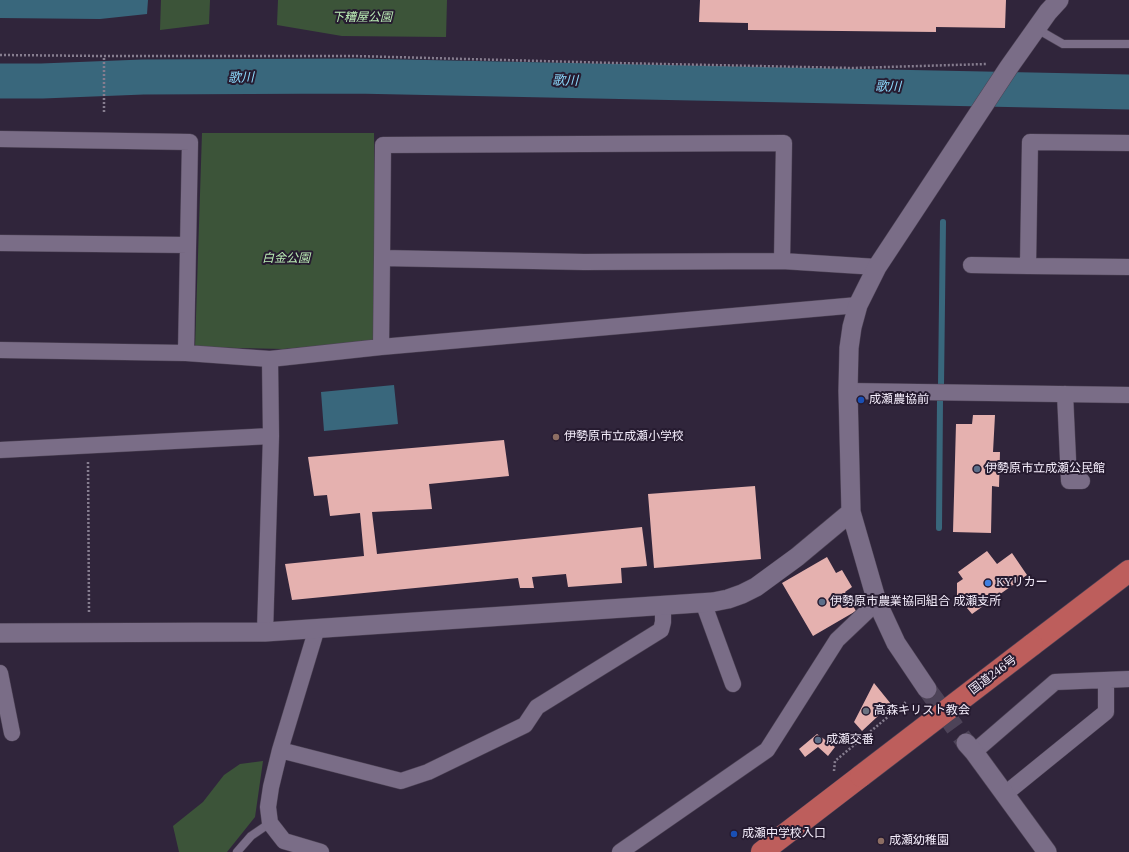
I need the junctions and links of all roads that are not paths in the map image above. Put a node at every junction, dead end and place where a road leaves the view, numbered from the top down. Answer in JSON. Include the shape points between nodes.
{"nodes":[{"id":1,"x":1059,"y":0,"type":"edge"},
{"id":2,"x":1037,"y":29,"type":"junction"},
{"id":3,"x":1129,"y":44,"type":"edge"},
{"id":4,"x":0,"y":139,"type":"edge"},
{"id":5,"x":1129,"y":143,"type":"edge"},
{"id":6,"x":0,"y":243,"type":"edge"},
{"id":7,"x":188,"y":245,"type":"junction"},
{"id":8,"x":382,"y":258,"type":"junction"},
{"id":9,"x":782,"y":261,"type":"junction"},
{"id":10,"x":971,"y":265,"type":"dead end"},
{"id":11,"x":1028,"y":266,"type":"junction"},
{"id":12,"x":877,"y":267,"type":"junction"},
{"id":13,"x":1129,"y":267,"type":"edge"},
{"id":14,"x":858,"y":305,"type":"junction"},
{"id":15,"x":381,"y":347,"type":"junction"},
{"id":16,"x":0,"y":350,"type":"edge"},
{"id":17,"x":186,"y":353,"type":"junction"},
{"id":18,"x":270,"y":359,"type":"junction"},
{"id":19,"x":848,"y":391,"type":"junction"},
{"id":20,"x":1065,"y":394,"type":"junction"},
{"id":21,"x":1129,"y":395,"type":"edge"},
{"id":22,"x":270,"y":436,"type":"junction"},
{"id":23,"x":0,"y":450,"type":"edge"},
{"id":24,"x":1068,"y":481,"type":"dead end"},
{"id":25,"x":851,"y":512,"type":"junction"},
{"id":26,"x":1129,"y":571,"type":"edge"},
{"id":27,"x":703,"y":602,"type":"junction"},
{"id":28,"x":877,"y":602,"type":"junction"},
{"id":29,"x":663,"y":606,"type":"junction"},
{"id":30,"x":317,"y":628,"type":"junction"},
{"id":31,"x":265,"y":632,"type":"junction"},
{"id":32,"x":0,"y":633,"type":"edge"},
{"id":33,"x":0,"y":673,"type":"edge"},
{"id":34,"x":727,"y":679,"type":"dead end"},
{"id":35,"x":1129,"y":679,"type":"edge"},
{"id":36,"x":1106,"y":680,"type":"junction"},
{"id":37,"x":927,"y":689,"type":"tunnel mouth"},
{"id":38,"x":12,"y":733,"type":"dead end"},
{"id":39,"x":970,"y":747,"type":"joint"},
{"id":40,"x":280,"y":750,"type":"junction"},
{"id":41,"x":1005,"y":794,"type":"junction"},
{"id":42,"x":270,"y":823,"type":"junction"},
{"id":43,"x":238,"y":852,"type":"edge"},
{"id":44,"x":321,"y":852,"type":"edge"},
{"id":45,"x":620,"y":852,"type":"edge"},
{"id":46,"x":762,"y":852,"type":"edge"},
{"id":47,"x":1047,"y":852,"type":"edge"}],
"edges":[{"from":1,"to":2,"type":"street"},
{"from":2,"to":3,"type":"lane","via":[[1062,44]]},
{"from":2,"to":12,"type":"street"},
{"from":4,"to":7,"type":"street","via":[[190,142]]},
{"from":5,"to":11,"type":"street","via":[[1030,142]]},
{"from":6,"to":7,"type":"street"},
{"from":7,"to":17,"type":"street"},
{"from":8,"to":9,"type":"street","via":[[584,262]]},
{"from":8,"to":9,"type":"street","via":[[383,145],[784,143]]},
{"from":8,"to":15,"type":"street"},
{"from":9,"to":12,"type":"street"},
{"from":10,"to":11,"type":"street"},
{"from":11,"to":13,"type":"street"},
{"from":12,"to":14,"type":"street"},
{"from":14,"to":15,"type":"street"},
{"from":14,"to":19,"type":"street","via":[[849,348]]},
{"from":15,"to":18,"type":"street"},
{"from":16,"to":17,"type":"street"},
{"from":17,"to":18,"type":"street"},
{"from":18,"to":22,"type":"street"},
{"from":19,"to":20,"type":"street"},
{"from":19,"to":25,"type":"street"},
{"from":20,"to":21,"type":"street"},
{"from":20,"to":24,"type":"street"},
{"from":22,"to":23,"type":"street"},
{"from":22,"to":31,"type":"street"},
{"from":25,"to":27,"type":"street","via":[[756,587],[728,599]]},
{"from":25,"to":28,"type":"street"},
{"from":26,"to":46,"type":"highway","name":"国道246号","bridge":true},
{"from":27,"to":29,"type":"street"},
{"from":27,"to":34,"type":"street"},
{"from":28,"to":37,"type":"street","via":[[896,643]]},
{"from":28,"to":45,"type":"street","via":[[837,640],[767,750]]},
{"from":29,"to":30,"type":"street"},
{"from":29,"to":40,"type":"street","via":[[661,630],[537,707],[525,725],[428,772],[401,782]]},
{"from":30,"to":31,"type":"street"},
{"from":30,"to":40,"type":"street"},
{"from":31,"to":32,"type":"street"},
{"from":33,"to":38,"type":"street"},
{"from":35,"to":36,"type":"street"},
{"from":36,"to":39,"type":"street","via":[[1055,682]]},
{"from":36,"to":41,"type":"street","via":[[1106,712]]},
{"from":39,"to":41,"type":"street"},
{"from":40,"to":42,"type":"street","via":[[268,806]]},
{"from":41,"to":47,"type":"street"},
{"from":42,"to":43,"type":"lane","via":[[251,836]]},
{"from":42,"to":44,"type":"street","via":[[284,841]]}]}
